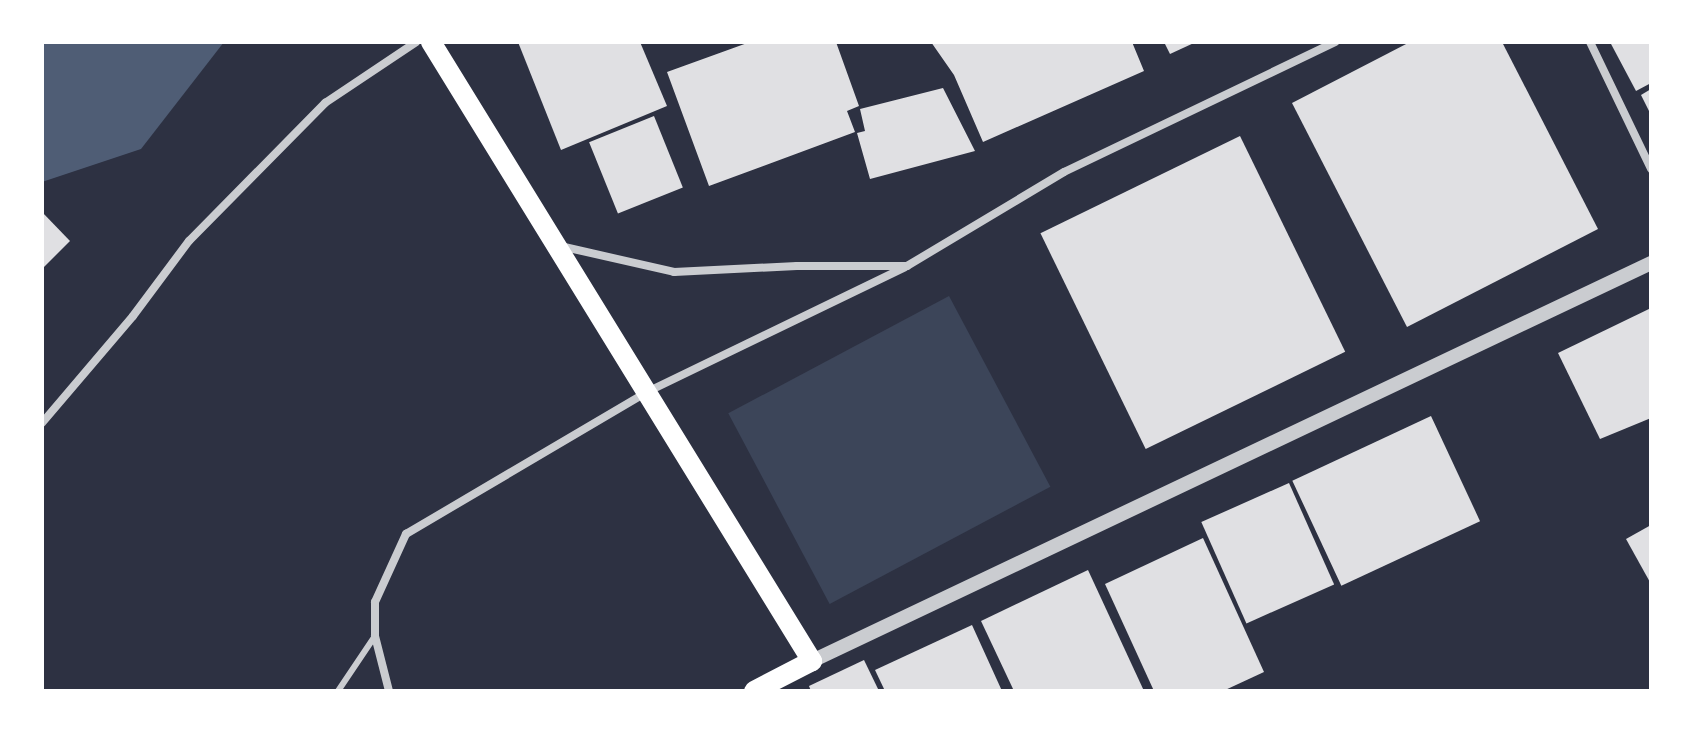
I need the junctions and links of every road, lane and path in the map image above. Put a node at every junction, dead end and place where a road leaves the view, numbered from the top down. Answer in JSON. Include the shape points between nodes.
{"nodes":[{"id":1,"x":416,"y":42,"type":"edge"},
{"id":2,"x":431,"y":42,"type":"edge"},
{"id":3,"x":1335,"y":42,"type":"edge"},
{"id":4,"x":1590,"y":42,"type":"edge"},
{"id":5,"x":1651,"y":169,"type":"edge"},
{"id":6,"x":559,"y":246,"type":"junction"},
{"id":7,"x":1651,"y":263,"type":"edge"},
{"id":8,"x":907,"y":266,"type":"junction"},
{"id":9,"x":649,"y":391,"type":"junction"},
{"id":10,"x":42,"y":423,"type":"edge"},
{"id":11,"x":375,"y":636,"type":"junction"},
{"id":12,"x":812,"y":661,"type":"junction"},
{"id":13,"x":338,"y":691,"type":"edge"},
{"id":14,"x":389,"y":691,"type":"edge"},
{"id":15,"x":754,"y":691,"type":"edge"}],
"edges":[{"from":1,"to":10,"type":"street","via":[[325,103],[199,230]]},
{"from":2,"to":6,"type":"main road"},
{"from":3,"to":8,"type":"street","via":[[1064,172]]},
{"from":4,"to":5,"type":"street"},
{"from":6,"to":8,"type":"street","via":[[674,272]]},
{"from":6,"to":9,"type":"main road"},
{"from":7,"to":12,"type":"street"},
{"from":8,"to":9,"type":"street"},
{"from":9,"to":11,"type":"street","via":[[406,534],[375,602]]},
{"from":9,"to":12,"type":"main road"},
{"from":11,"to":13,"type":"lane"},
{"from":11,"to":14,"type":"street"},
{"from":12,"to":15,"type":"main road"}]}
